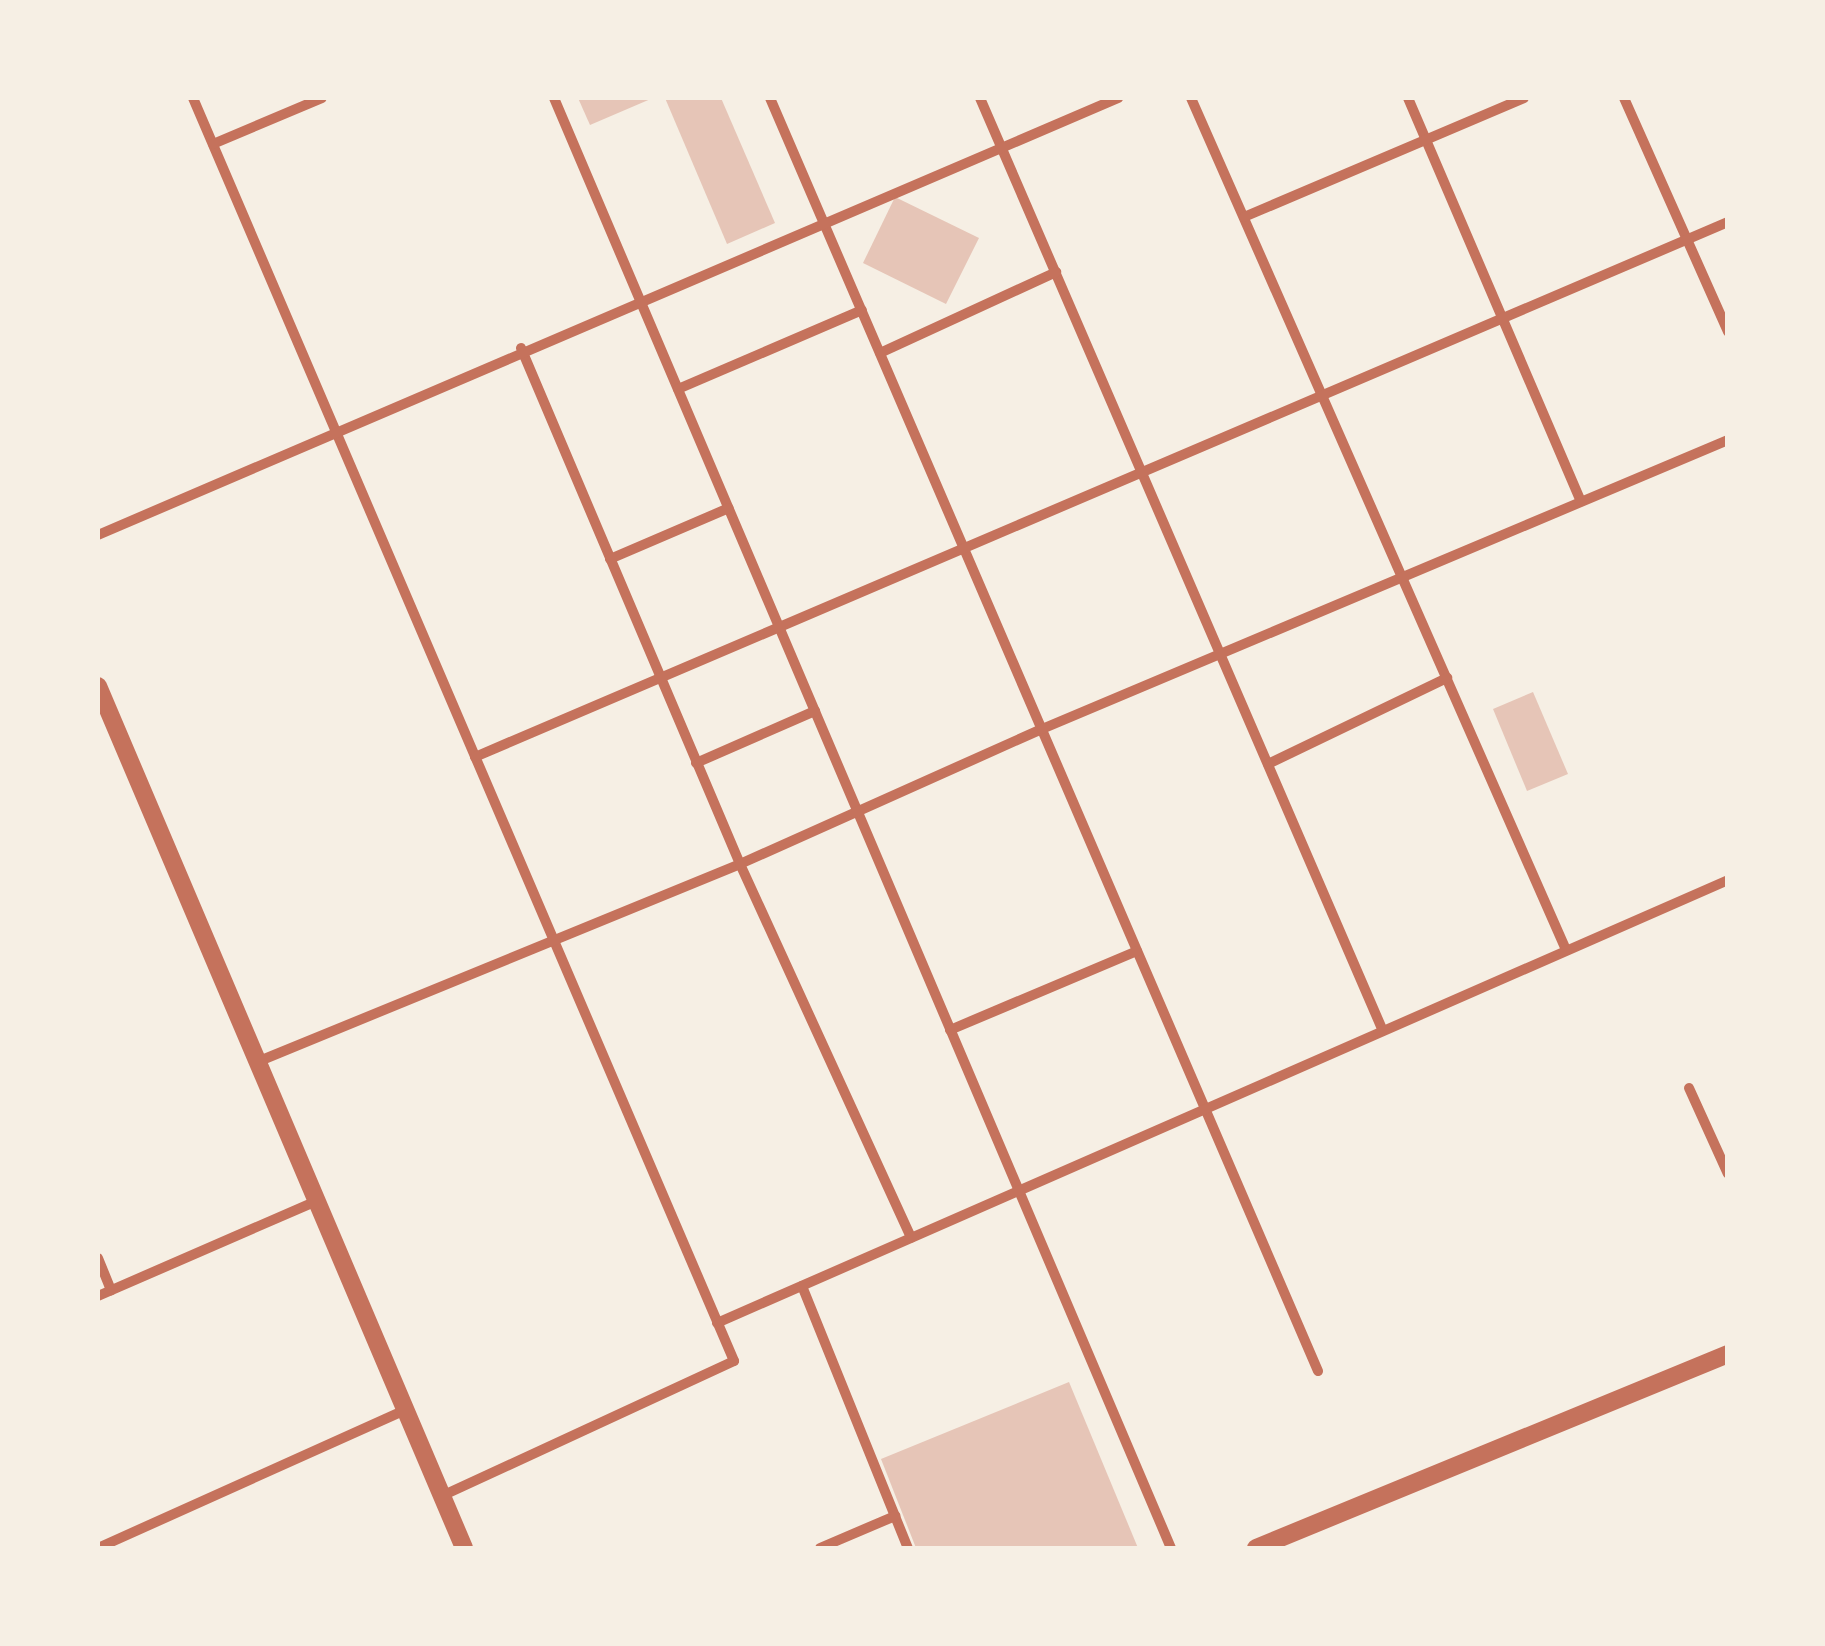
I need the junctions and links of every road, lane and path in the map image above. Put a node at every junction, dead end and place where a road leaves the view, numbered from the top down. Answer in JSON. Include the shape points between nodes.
{"nodes":[{"id":1,"x":193,"y":98,"type":"edge"},
{"id":2,"x":322,"y":98,"type":"edge"},
{"id":3,"x":554,"y":98,"type":"edge"},
{"id":4,"x":770,"y":98,"type":"edge"},
{"id":5,"x":980,"y":98,"type":"edge"},
{"id":6,"x":1118,"y":98,"type":"edge"},
{"id":7,"x":1191,"y":98,"type":"edge"},
{"id":8,"x":1408,"y":98,"type":"edge"},
{"id":9,"x":1524,"y":98,"type":"edge"},
{"id":10,"x":1624,"y":98,"type":"edge"},
{"id":11,"x":1426,"y":140,"type":"junction"},
{"id":12,"x":213,"y":144,"type":"junction"},
{"id":13,"x":1002,"y":146,"type":"junction"},
{"id":14,"x":1244,"y":217,"type":"junction"},
{"id":15,"x":824,"y":222,"type":"junction"},
{"id":16,"x":1728,"y":222,"type":"edge"},
{"id":17,"x":1687,"y":240,"type":"junction"},
{"id":18,"x":1056,"y":272,"type":"junction"},
{"id":19,"x":640,"y":298,"type":"junction"},
{"id":20,"x":862,"y":310,"type":"junction"},
{"id":21,"x":1502,"y":318,"type":"junction"},
{"id":22,"x":1728,"y":332,"type":"edge"},
{"id":23,"x":522,"y":348,"type":"junction"},
{"id":24,"x":880,"y":353,"type":"junction"},
{"id":25,"x":678,"y":389,"type":"junction"},
{"id":26,"x":1322,"y":396,"type":"junction"},
{"id":27,"x":336,"y":430,"type":"junction"},
{"id":28,"x":1728,"y":440,"type":"edge"},
{"id":29,"x":1142,"y":472,"type":"junction"},
{"id":30,"x":1581,"y":502,"type":"junction"},
{"id":31,"x":729,"y":508,"type":"junction"},
{"id":32,"x":98,"y":535,"type":"edge"},
{"id":33,"x":964,"y":548,"type":"junction"},
{"id":34,"x":610,"y":559,"type":"junction"},
{"id":35,"x":1402,"y":578,"type":"junction"},
{"id":36,"x":779,"y":627,"type":"junction"},
{"id":37,"x":1220,"y":654,"type":"junction"},
{"id":38,"x":659,"y":678,"type":"junction"},
{"id":39,"x":1447,"y":678,"type":"junction"},
{"id":40,"x":98,"y":686,"type":"edge"},
{"id":41,"x":101,"y":706,"type":"edge"},
{"id":42,"x":814,"y":710,"type":"junction"},
{"id":43,"x":1042,"y":729,"type":"junction"},
{"id":44,"x":476,"y":757,"type":"junction"},
{"id":45,"x":696,"y":762,"type":"junction"},
{"id":46,"x":1268,"y":764,"type":"junction"},
{"id":47,"x":858,"y":811,"type":"junction"},
{"id":48,"x":740,"y":864,"type":"junction"},
{"id":49,"x":1728,"y":880,"type":"edge"},
{"id":50,"x":554,"y":940,"type":"junction"},
{"id":51,"x":1566,"y":950,"type":"junction"},
{"id":52,"x":1137,"y":951,"type":"junction"},
{"id":53,"x":950,"y":1030,"type":"junction"},
{"id":54,"x":1383,"y":1031,"type":"junction"},
{"id":55,"x":257,"y":1062,"type":"junction"},
{"id":56,"x":1689,"y":1088,"type":"dead end"},
{"id":57,"x":1205,"y":1109,"type":"junction"},
{"id":58,"x":1728,"y":1174,"type":"edge"},
{"id":59,"x":1018,"y":1191,"type":"junction"},
{"id":60,"x":316,"y":1201,"type":"junction"},
{"id":61,"x":911,"y":1238,"type":"junction"},
{"id":62,"x":98,"y":1258,"type":"edge"},
{"id":63,"x":802,"y":1286,"type":"junction"},
{"id":64,"x":111,"y":1290,"type":"junction"},
{"id":65,"x":98,"y":1296,"type":"edge"},
{"id":66,"x":717,"y":1323,"type":"junction"},
{"id":67,"x":1728,"y":1354,"type":"edge"},
{"id":68,"x":1318,"y":1371,"type":"dead end"},
{"id":69,"x":405,"y":1410,"type":"junction"},
{"id":70,"x":442,"y":1496,"type":"junction"},
{"id":71,"x":894,"y":1516,"type":"junction"},
{"id":72,"x":98,"y":1548,"type":"edge"},
{"id":73,"x":464,"y":1548,"type":"edge"},
{"id":74,"x":820,"y":1548,"type":"edge"},
{"id":75,"x":908,"y":1548,"type":"edge"},
{"id":76,"x":1171,"y":1548,"type":"edge"},
{"id":77,"x":1256,"y":1548,"type":"edge"}],
"edges":[{"from":1,"to":12,"type":"street"},
{"from":2,"to":12,"type":"street"},
{"from":3,"to":19,"type":"street"},
{"from":4,"to":15,"type":"street"},
{"from":5,"to":13,"type":"street"},
{"from":6,"to":13,"type":"street"},
{"from":7,"to":14,"type":"street"},
{"from":8,"to":11,"type":"street"},
{"from":9,"to":11,"type":"street"},
{"from":10,"to":17,"type":"street"},
{"from":11,"to":14,"type":"street"},
{"from":11,"to":21,"type":"street"},
{"from":12,"to":27,"type":"street"},
{"from":13,"to":15,"type":"street"},
{"from":13,"to":18,"type":"street"},
{"from":14,"to":26,"type":"street"},
{"from":15,"to":19,"type":"street"},
{"from":15,"to":20,"type":"street"},
{"from":16,"to":17,"type":"street"},
{"from":17,"to":21,"type":"street"},
{"from":17,"to":22,"type":"street"},
{"from":18,"to":24,"type":"street"},
{"from":18,"to":29,"type":"street"},
{"from":19,"to":23,"type":"street"},
{"from":19,"to":25,"type":"street"},
{"from":20,"to":24,"type":"street"},
{"from":20,"to":25,"type":"street"},
{"from":21,"to":26,"type":"street"},
{"from":21,"to":30,"type":"street"},
{"from":23,"to":27,"type":"street"},
{"from":23,"to":34,"type":"street"},
{"from":24,"to":33,"type":"street"},
{"from":25,"to":31,"type":"street"},
{"from":26,"to":29,"type":"street"},
{"from":26,"to":35,"type":"street"},
{"from":27,"to":32,"type":"street"},
{"from":27,"to":44,"type":"street"},
{"from":28,"to":30,"type":"street"},
{"from":29,"to":33,"type":"street"},
{"from":29,"to":37,"type":"street"},
{"from":30,"to":35,"type":"street"},
{"from":31,"to":34,"type":"street"},
{"from":31,"to":36,"type":"street"},
{"from":33,"to":36,"type":"street"},
{"from":33,"to":43,"type":"street"},
{"from":34,"to":38,"type":"street"},
{"from":35,"to":37,"type":"street"},
{"from":35,"to":39,"type":"street"},
{"from":36,"to":38,"type":"street"},
{"from":36,"to":42,"type":"street"},
{"from":37,"to":43,"type":"street"},
{"from":37,"to":46,"type":"street"},
{"from":38,"to":44,"type":"street"},
{"from":38,"to":45,"type":"street"},
{"from":39,"to":46,"type":"street"},
{"from":39,"to":51,"type":"street"},
{"from":40,"to":41,"type":"street"},
{"from":41,"to":55,"type":"street"},
{"from":42,"to":45,"type":"street"},
{"from":42,"to":47,"type":"street"},
{"from":43,"to":47,"type":"street"},
{"from":43,"to":52,"type":"street"},
{"from":44,"to":50,"type":"street"},
{"from":45,"to":48,"type":"street"},
{"from":46,"to":54,"type":"street"},
{"from":47,"to":48,"type":"street"},
{"from":47,"to":53,"type":"street"},
{"from":48,"to":50,"type":"street"},
{"from":48,"to":61,"type":"street"},
{"from":49,"to":51,"type":"street"},
{"from":50,"to":55,"type":"street"},
{"from":50,"to":66,"type":"street"},
{"from":51,"to":54,"type":"street"},
{"from":52,"to":53,"type":"street"},
{"from":52,"to":57,"type":"street"},
{"from":53,"to":59,"type":"street"},
{"from":54,"to":57,"type":"street"},
{"from":55,"to":60,"type":"street"},
{"from":56,"to":58,"type":"street"},
{"from":57,"to":59,"type":"street"},
{"from":57,"to":68,"type":"street"},
{"from":59,"to":61,"type":"street"},
{"from":59,"to":76,"type":"street"},
{"from":60,"to":64,"type":"street"},
{"from":60,"to":69,"type":"street"},
{"from":61,"to":63,"type":"street"},
{"from":62,"to":64,"type":"street"},
{"from":63,"to":66,"type":"street"},
{"from":63,"to":71,"type":"street"},
{"from":64,"to":65,"type":"street"},
{"from":66,"to":70,"type":"street","via":[[734,1361]]},
{"from":67,"to":77,"type":"street"},
{"from":69,"to":70,"type":"street"},
{"from":69,"to":72,"type":"street"},
{"from":70,"to":73,"type":"street"},
{"from":71,"to":74,"type":"street"},
{"from":71,"to":75,"type":"street"}]}
